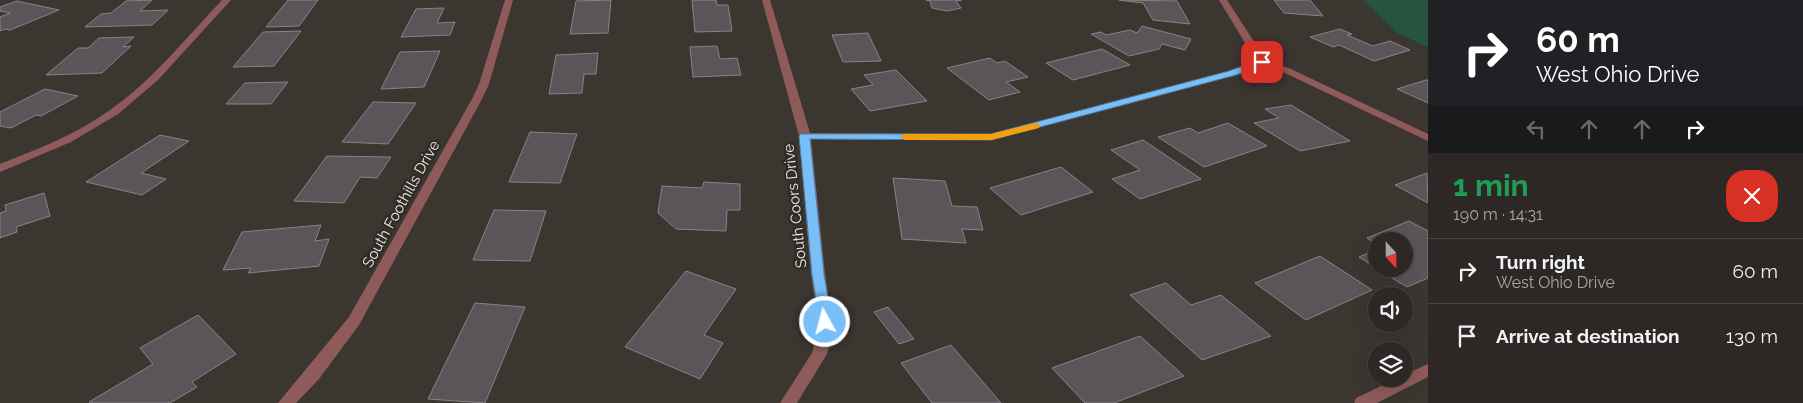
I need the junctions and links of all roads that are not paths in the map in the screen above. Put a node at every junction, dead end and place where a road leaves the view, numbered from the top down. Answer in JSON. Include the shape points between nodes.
{"nodes":[{"id":1,"x":228,"y":0,"type":"edge"},
{"id":2,"x":509,"y":0,"type":"edge"},
{"id":3,"x":766,"y":0,"type":"edge"},
{"id":4,"x":1223,"y":0,"type":"edge"},
{"id":5,"x":1262,"y":62,"type":"junction"},
{"id":6,"x":804,"y":136,"type":"junction"},
{"id":7,"x":1428,"y":138,"type":"edge"},
{"id":8,"x":0,"y":168,"type":"edge"},
{"id":9,"x":1428,"y":370,"type":"edge"},
{"id":10,"x":1385,"y":399,"type":"edge"},
{"id":11,"x":286,"y":403,"type":"edge"},
{"id":12,"x":788,"y":403,"type":"edge"},
{"id":13,"x":1362,"y":403,"type":"edge"}],
"edges":[{"from":1,"to":8,"type":"street","via":[[128,102],[73,136]]},
{"from":2,"to":11,"type":"street","name":"South Foothills Drive","via":[[477,99],[368,298],[336,346]]},
{"from":3,"to":6,"type":"street","name":"South Coors Drive"},
{"from":4,"to":5,"type":"street"},
{"from":5,"to":6,"type":"street","via":[[991,137]]},
{"from":5,"to":7,"type":"street","via":[[1288,71]]},
{"from":6,"to":12,"type":"street","name":"South Coors Drive","via":[[825,322],[819,354]]},
{"from":9,"to":10,"type":"street"},
{"from":10,"to":13,"type":"street"}]}
